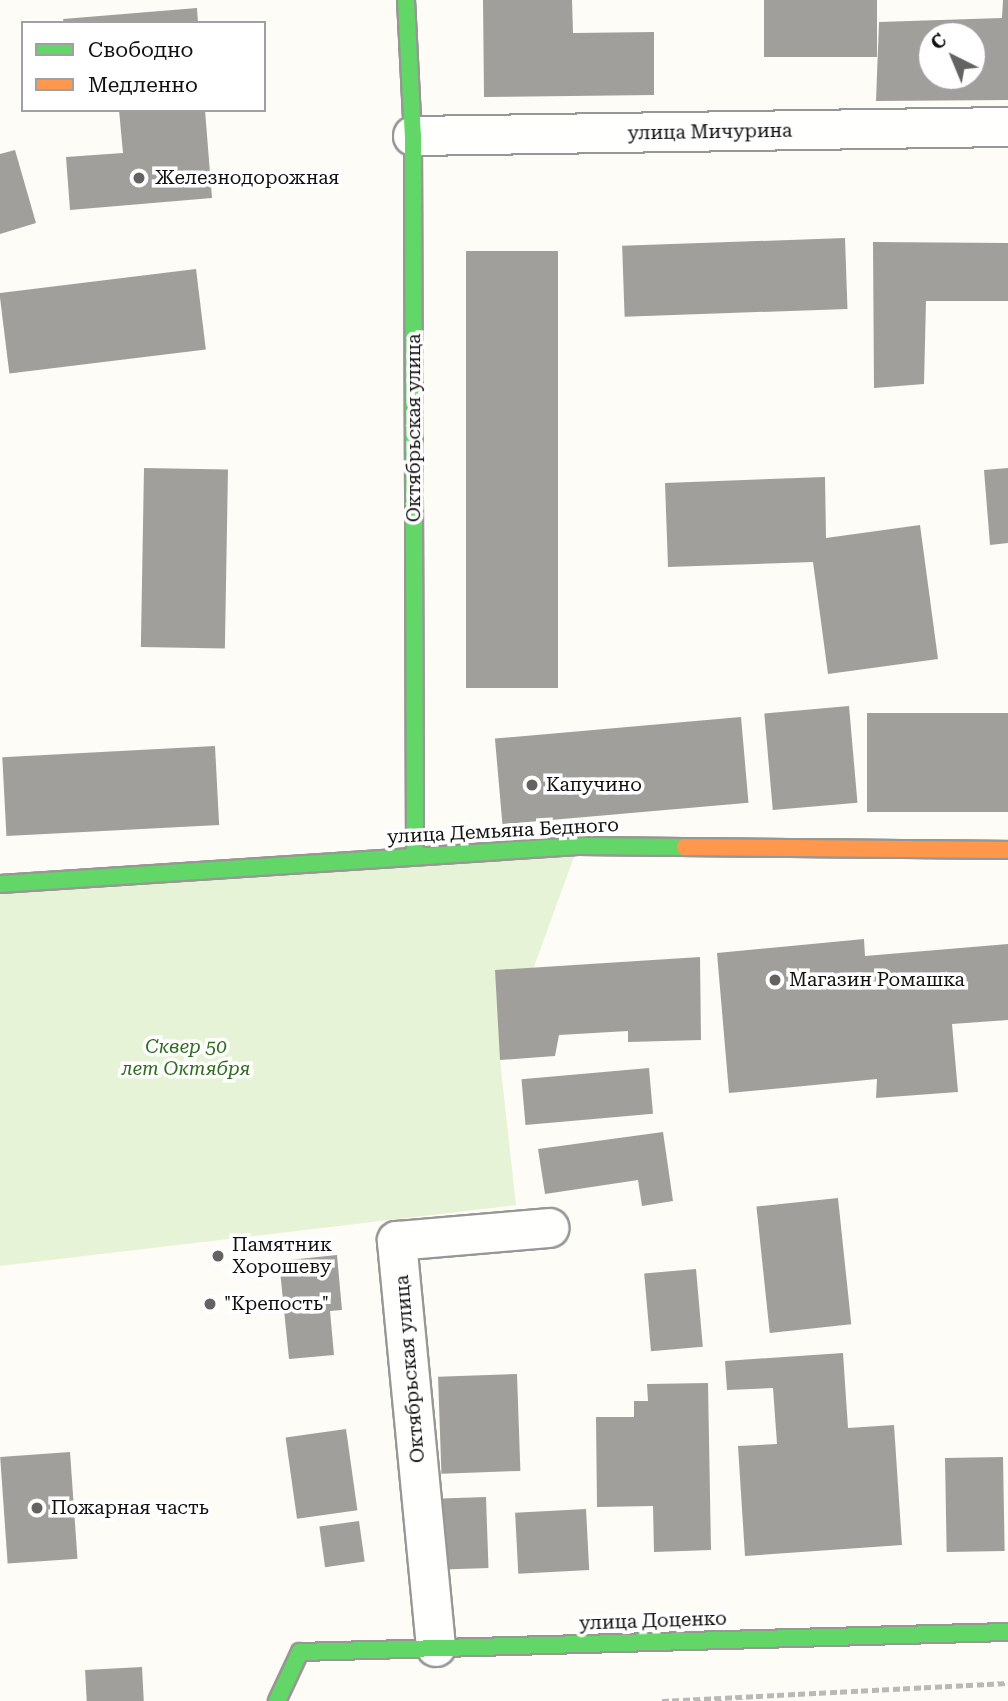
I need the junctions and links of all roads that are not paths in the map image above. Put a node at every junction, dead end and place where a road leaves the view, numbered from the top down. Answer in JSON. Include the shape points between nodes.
{"nodes":[{"id":1,"x":406,"y":0,"type":"edge"},
{"id":2,"x":1008,"y":127,"type":"edge"},
{"id":3,"x":413,"y":136,"type":"junction"},
{"id":4,"x":1008,"y":850,"type":"edge"},
{"id":5,"x":415,"y":855,"type":"junction"},
{"id":6,"x":0,"y":884,"type":"edge"},
{"id":7,"x":549,"y":1228,"type":"dead end"},
{"id":8,"x":1008,"y":1632,"type":"edge"},
{"id":9,"x":436,"y":1647,"type":"junction"},
{"id":10,"x":277,"y":1701,"type":"edge"}],
"edges":[{"from":1,"to":3,"type":"street","name":"Октябрьская улица"},
{"from":2,"to":3,"type":"street","name":"улица Мичурина"},
{"from":3,"to":5,"type":"street","name":"Октябрьская улица"},
{"from":4,"to":5,"type":"street","name":"улица Демьяна Бедного","via":[[578,846]]},
{"from":5,"to":6,"type":"street","name":"улица Демьяна Бедного"},
{"from":7,"to":9,"type":"street","name":"Октябрьская улица","via":[[397,1241]]},
{"from":8,"to":9,"type":"street","name":"улица Доценко"},
{"from":9,"to":10,"type":"street","name":"улица Доценко","via":[[300,1652]]}]}
